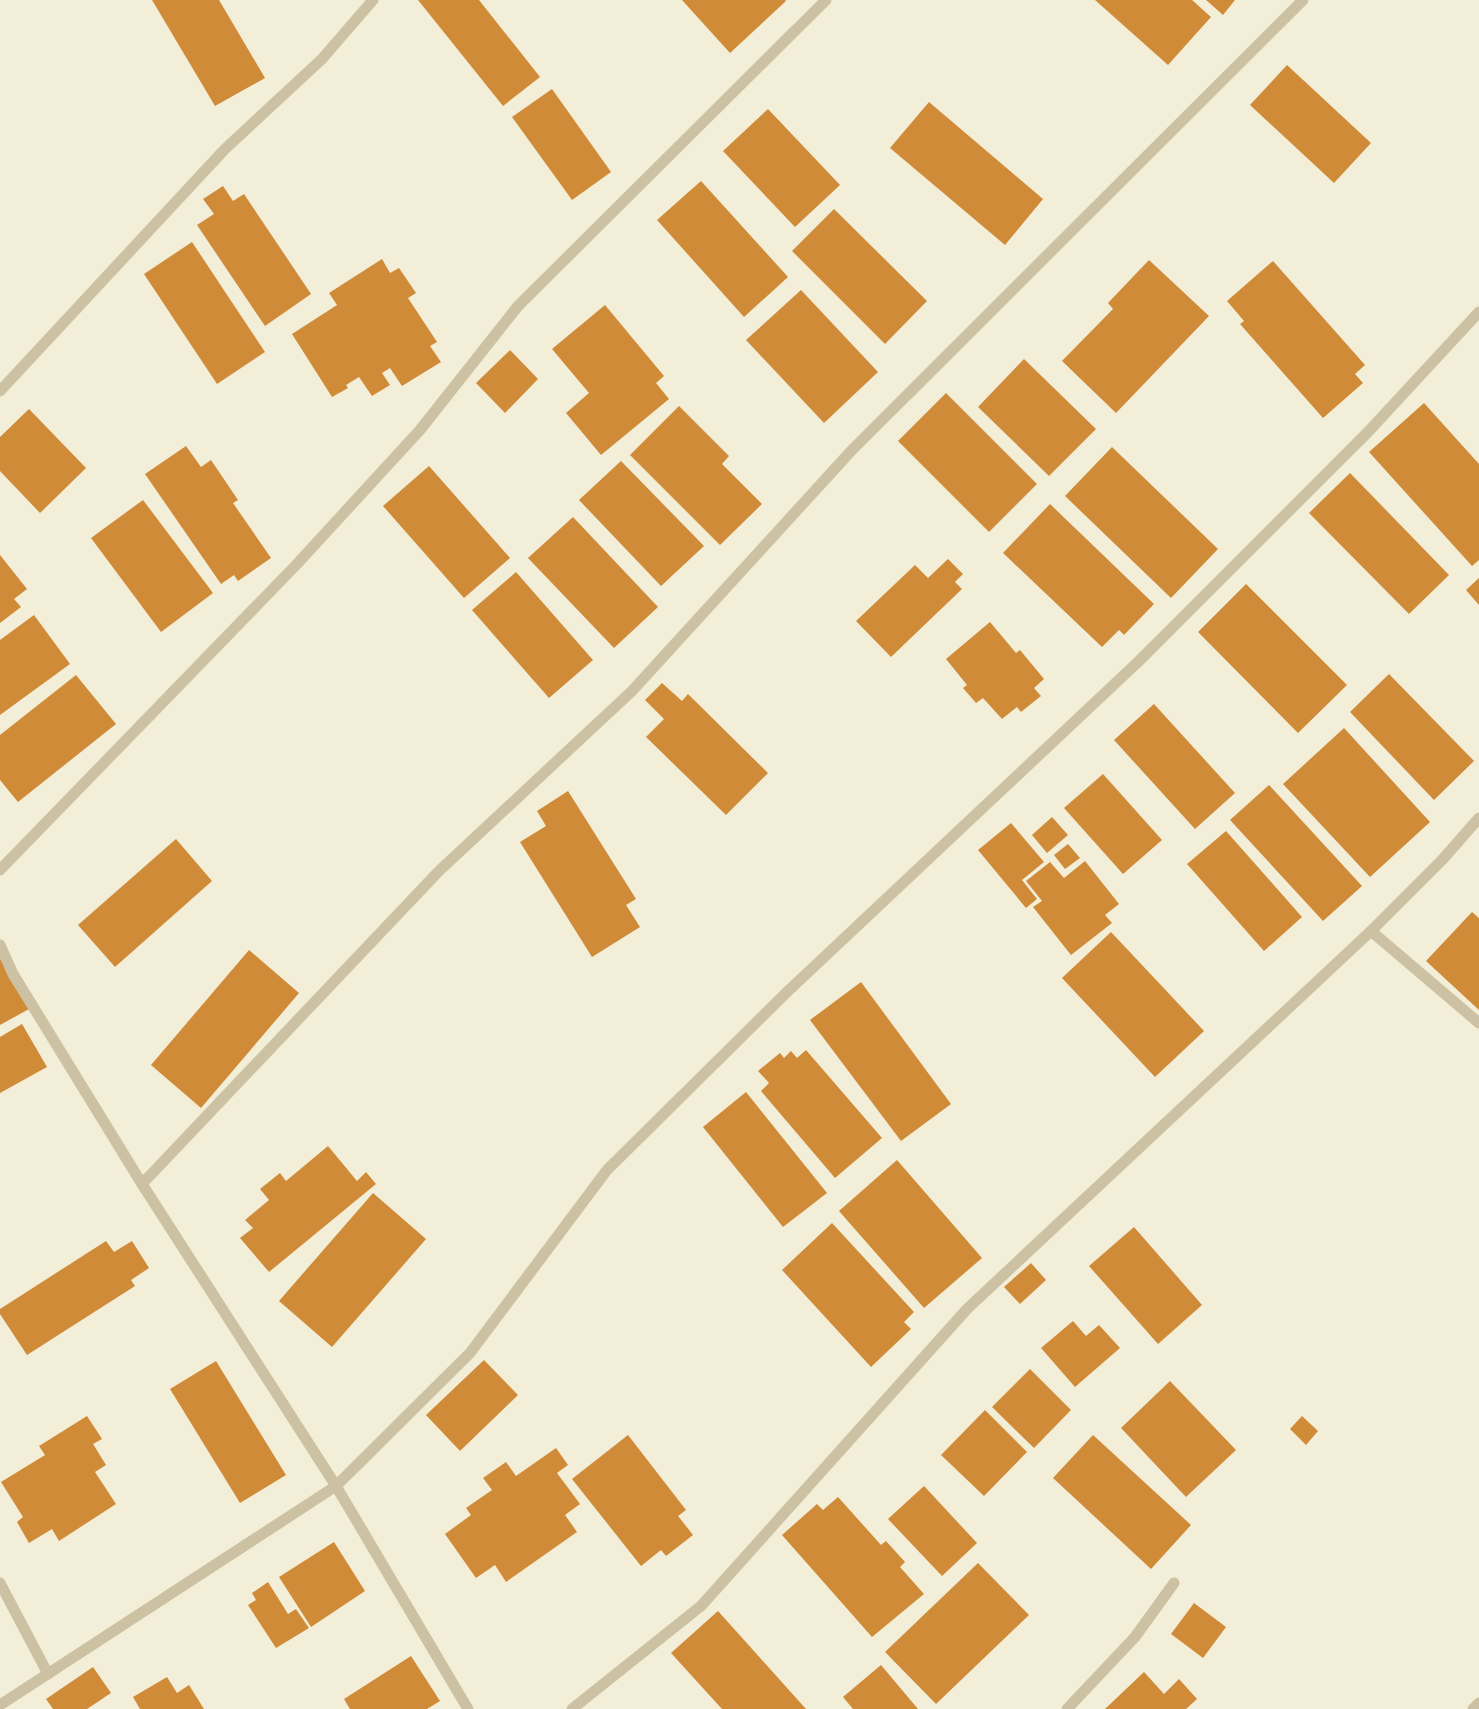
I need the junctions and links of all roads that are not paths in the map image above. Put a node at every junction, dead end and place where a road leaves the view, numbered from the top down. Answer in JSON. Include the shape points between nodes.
{"nodes":[{"id":1,"x":373,"y":0,"type":"edge"},
{"id":2,"x":826,"y":0,"type":"edge"},
{"id":3,"x":1303,"y":0,"type":"edge"},
{"id":4,"x":1479,"y":312,"type":"edge"},
{"id":5,"x":0,"y":391,"type":"edge"},
{"id":6,"x":1479,"y":818,"type":"edge"},
{"id":7,"x":0,"y":870,"type":"edge"},
{"id":8,"x":1371,"y":931,"type":"junction"},
{"id":9,"x":0,"y":945,"type":"edge"},
{"id":10,"x":1479,"y":1023,"type":"edge"},
{"id":11,"x":142,"y":1184,"type":"junction"},
{"id":12,"x":336,"y":1486,"type":"junction"},
{"id":13,"x":0,"y":1583,"type":"edge"},
{"id":14,"x":1174,"y":1583,"type":"dead end"},
{"id":15,"x":48,"y":1674,"type":"junction"},
{"id":16,"x":1479,"y":1703,"type":"edge"},
{"id":17,"x":0,"y":1705,"type":"edge"},
{"id":18,"x":468,"y":1709,"type":"edge"},
{"id":19,"x":572,"y":1709,"type":"edge"},
{"id":20,"x":1067,"y":1709,"type":"edge"},
{"id":21,"x":1473,"y":1709,"type":"edge"}],
"edges":[{"from":1,"to":5,"type":"street","via":[[322,59],[225,149]]},
{"from":2,"to":7,"type":"street","via":[[518,306],[420,430],[297,564]]},
{"from":3,"to":11,"type":"street","via":[[852,450],[632,691],[439,871]]},
{"from":4,"to":12,"type":"street","via":[[1368,432],[1139,662],[786,993],[607,1170],[470,1353]]},
{"from":6,"to":8,"type":"street","via":[[1443,859]]},
{"from":8,"to":10,"type":"street"},
{"from":8,"to":19,"type":"street","via":[[967,1309],[701,1606]]},
{"from":9,"to":11,"type":"street","via":[[13,974]]},
{"from":11,"to":12,"type":"street"},
{"from":12,"to":15,"type":"street"},
{"from":12,"to":18,"type":"street"},
{"from":13,"to":15,"type":"street"},
{"from":14,"to":20,"type":"street","via":[[1135,1637]]},
{"from":15,"to":17,"type":"street"},
{"from":16,"to":21,"type":"street"}]}
